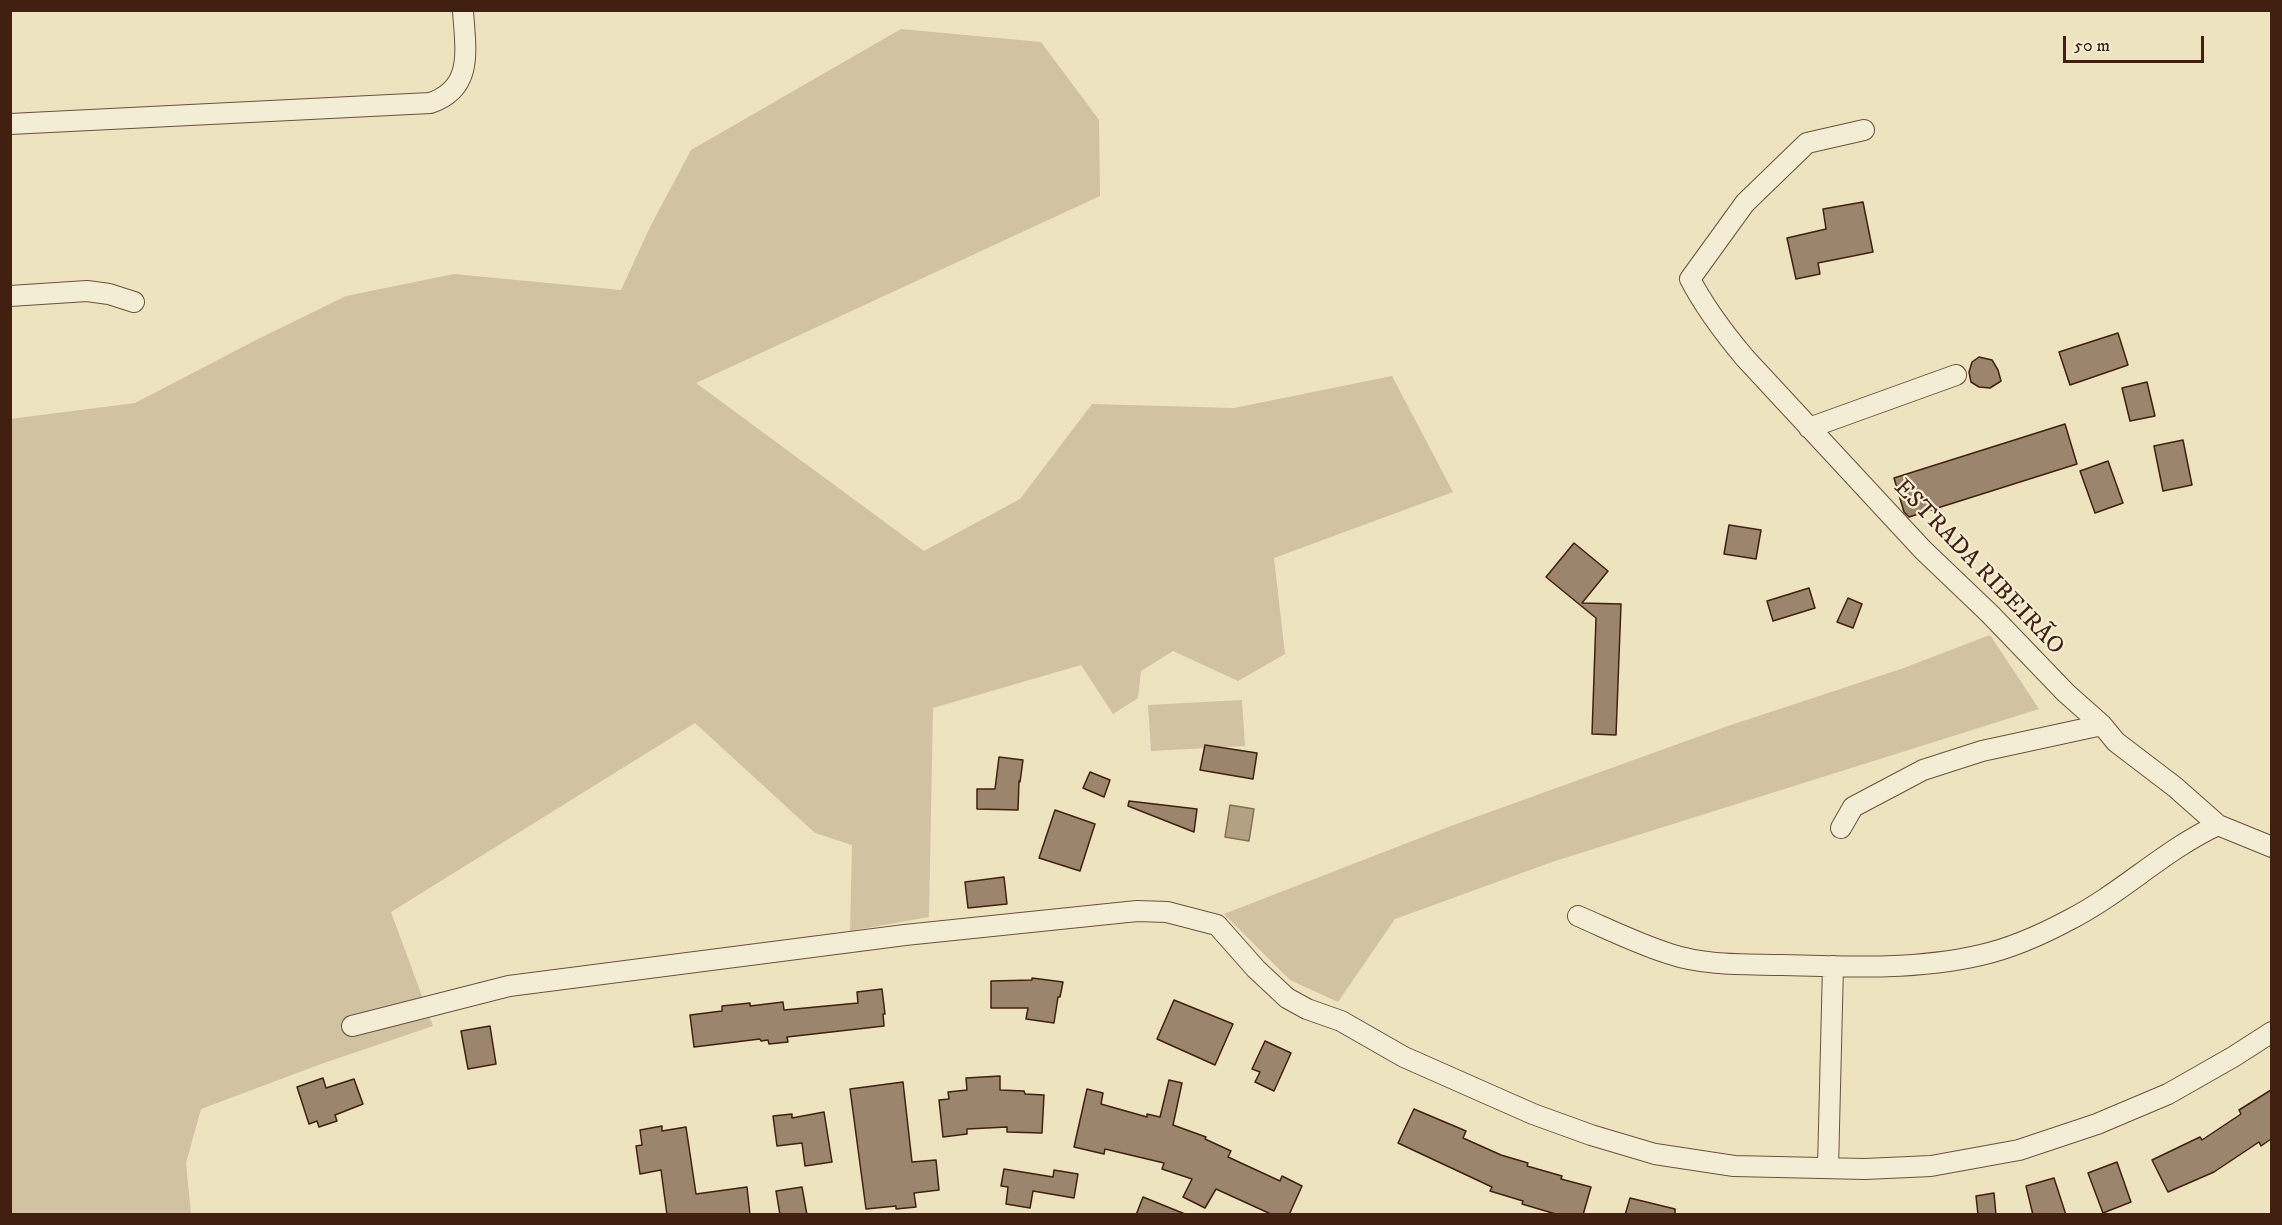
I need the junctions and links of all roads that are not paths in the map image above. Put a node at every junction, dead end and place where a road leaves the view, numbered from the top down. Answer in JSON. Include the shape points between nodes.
{"nodes":[{"id":1,"x":464,"y":10,"type":"edge"},
{"id":2,"x":10,"y":124,"type":"edge"},
{"id":3,"x":1864,"y":130,"type":"dead end"},
{"id":4,"x":10,"y":296,"type":"edge"},
{"id":5,"x":134,"y":302,"type":"dead end"},
{"id":6,"x":1956,"y":375,"type":"dead end"},
{"id":7,"x":1809,"y":428,"type":"junction"},
{"id":8,"x":2102,"y":725,"type":"junction"},
{"id":9,"x":2218,"y":825,"type":"junction"},
{"id":10,"x":1841,"y":828,"type":"dead end"},
{"id":11,"x":2271,"y":847,"type":"edge"},
{"id":12,"x":1578,"y":916,"type":"dead end"},
{"id":13,"x":1833,"y":966,"type":"junction"},
{"id":14,"x":352,"y":1026,"type":"dead end"},
{"id":15,"x":2271,"y":1032,"type":"edge"},
{"id":16,"x":1828,"y":1168,"type":"junction"}],
"edges":[{"from":1,"to":2,"type":"street","via":[[462,75],[447,96],[430,103]]},
{"from":3,"to":7,"type":"street","name":"ESTRADA RIBEIRÃO","via":[[1807,143],[1745,203],[1689,279],[1720,328]]},
{"from":4,"to":5,"type":"street","via":[[87,291]]},
{"from":6,"to":7,"type":"street"},
{"from":7,"to":8,"type":"street","name":"ESTRADA RIBEIRÃO","via":[[1923,550]]},
{"from":8,"to":9,"type":"street","name":"ESTRADA RIBEIRÃO","via":[[2116,742]]},
{"from":8,"to":10,"type":"street","via":[[1982,751],[1923,770],[1852,807]]},
{"from":9,"to":11,"type":"street","name":"ESTRADA RIBEIRÃO"},
{"from":9,"to":13,"type":"street","via":[[2192,837],[2071,919],[2022,943],[1935,963]]},
{"from":12,"to":13,"type":"street","via":[[1670,954],[1698,961]]},
{"from":13,"to":16,"type":"street"},
{"from":14,"to":16,"type":"street","via":[[509,986],[905,935],[1137,911],[1167,912],[1217,925],[1287,998],[1341,1020],[1404,1057],[1533,1114],[1655,1154],[1734,1166]]},
{"from":15,"to":16,"type":"street","via":[[2168,1094],[2097,1124],[2019,1150],[1931,1166]]}]}
